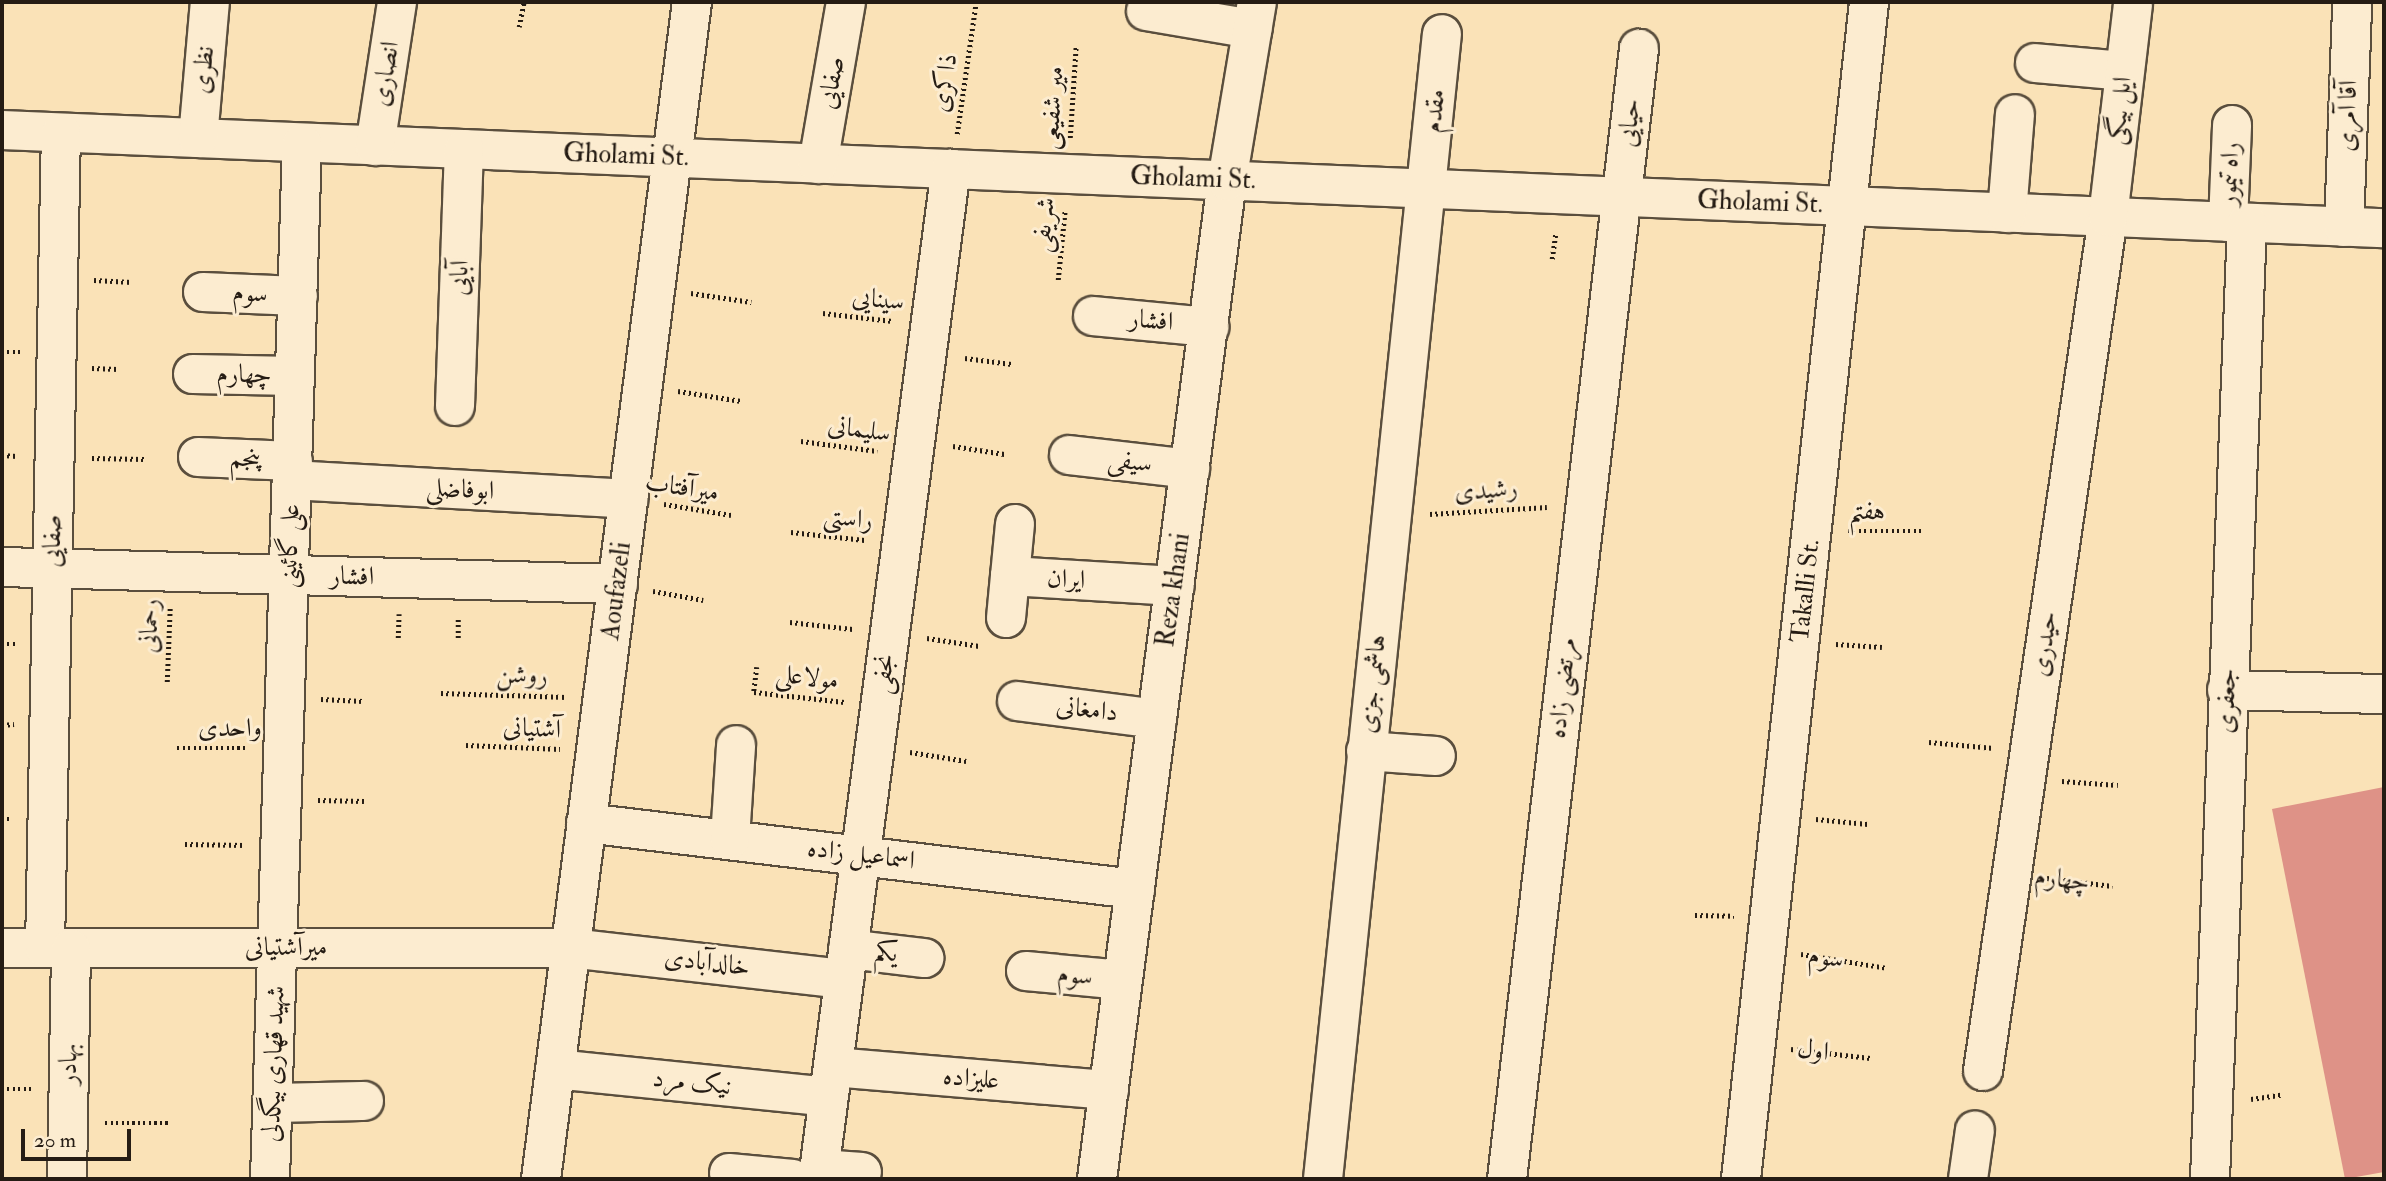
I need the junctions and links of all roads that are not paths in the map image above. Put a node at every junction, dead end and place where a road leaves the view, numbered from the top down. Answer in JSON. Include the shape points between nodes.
{"nodes":[{"id":1,"x":210,"y":2,"type":"edge"},
{"id":2,"x":397,"y":2,"type":"edge"},
{"id":3,"x":692,"y":2,"type":"edge"},
{"id":4,"x":846,"y":2,"type":"edge"},
{"id":5,"x":1870,"y":2,"type":"edge"},
{"id":6,"x":2133,"y":4,"type":"dead end"},
{"id":7,"x":2352,"y":4,"type":"dead end"},
{"id":8,"x":1146,"y":11,"type":"dead end"},
{"id":9,"x":1255,"y":16,"type":"edge"},
{"id":10,"x":1442,"y":34,"type":"dead end"},
{"id":11,"x":1639,"y":49,"type":"dead end"},
{"id":12,"x":2035,"y":63,"type":"dead end"},
{"id":13,"x":2124,"y":71,"type":"junction"},
{"id":14,"x":2015,"y":114,"type":"dead end"},
{"id":15,"x":2232,"y":125,"type":"dead end"},
{"id":16,"x":2,"y":130,"type":"edge"},
{"id":17,"x":61,"y":133,"type":"junction"},
{"id":18,"x":198,"y":138,"type":"junction"},
{"id":19,"x":302,"y":143,"type":"junction"},
{"id":20,"x":375,"y":146,"type":"junction"},
{"id":21,"x":464,"y":149,"type":"junction"},
{"id":22,"x":672,"y":158,"type":"junction"},
{"id":23,"x":818,"y":164,"type":"junction"},
{"id":24,"x":951,"y":169,"type":"junction"},
{"id":25,"x":1227,"y":181,"type":"junction"},
{"id":26,"x":1427,"y":189,"type":"junction"},
{"id":27,"x":1622,"y":197,"type":"junction"},
{"id":28,"x":1849,"y":206,"type":"junction"},
{"id":29,"x":2007,"y":213,"type":"junction"},
{"id":30,"x":2108,"y":217,"type":"junction"},
{"id":31,"x":2238,"y":222,"type":"junction"},
{"id":32,"x":2344,"y":227,"type":"junction"},
{"id":33,"x":2384,"y":228,"type":"edge"},
{"id":34,"x":203,"y":292,"type":"dead end"},
{"id":35,"x":298,"y":296,"type":"junction"},
{"id":36,"x":1093,"y":316,"type":"dead end"},
{"id":37,"x":1209,"y":327,"type":"junction"},
{"id":38,"x":193,"y":374,"type":"dead end"},
{"id":39,"x":295,"y":376,"type":"junction"},
{"id":40,"x":455,"y":406,"type":"dead end"},
{"id":41,"x":1069,"y":455,"type":"dead end"},
{"id":42,"x":198,"y":457,"type":"dead end"},
{"id":43,"x":1190,"y":469,"type":"junction"},
{"id":44,"x":292,"y":471,"type":"junction"},
{"id":45,"x":628,"y":499,"type":"junction"},
{"id":46,"x":1015,"y":524,"type":"dead end"},
{"id":47,"x":2,"y":567,"type":"edge"},
{"id":48,"x":53,"y":569,"type":"junction"},
{"id":49,"x":289,"y":575,"type":"junction"},
{"id":50,"x":1010,"y":576,"type":"junction"},
{"id":51,"x":618,"y":584,"type":"junction"},
{"id":52,"x":1175,"y":586,"type":"junction"},
{"id":53,"x":1006,"y":618,"type":"dead end"},
{"id":54,"x":2227,"y":690,"type":"junction"},
{"id":55,"x":2384,"y":694,"type":"edge"},
{"id":56,"x":1017,"y":701,"type":"dead end"},
{"id":57,"x":1157,"y":719,"type":"junction"},
{"id":58,"x":736,"y":745,"type":"dead end"},
{"id":59,"x":1366,"y":751,"type":"junction"},
{"id":60,"x":1436,"y":756,"type":"dead end"},
{"id":61,"x":586,"y":823,"type":"junction"},
{"id":62,"x":730,"y":839,"type":"junction"},
{"id":63,"x":860,"y":855,"type":"junction"},
{"id":64,"x":1135,"y":889,"type":"junction"},
{"id":65,"x":2,"y":948,"type":"edge"},
{"id":66,"x":58,"y":948,"type":"junction"},
{"id":67,"x":277,"y":948,"type":"junction"},
{"id":68,"x":570,"y":948,"type":"junction"},
{"id":69,"x":924,"y":958,"type":"dead end"},
{"id":70,"x":846,"y":964,"type":"junction"},
{"id":71,"x":1026,"y":971,"type":"dead end"},
{"id":72,"x":1123,"y":981,"type":"junction"},
{"id":73,"x":555,"y":1069,"type":"junction"},
{"id":74,"x":1983,"y":1071,"type":"dead end"},
{"id":75,"x":831,"y":1082,"type":"junction"},
{"id":76,"x":1108,"y":1090,"type":"junction"},
{"id":77,"x":364,"y":1101,"type":"dead end"},
{"id":78,"x":273,"y":1103,"type":"junction"},
{"id":79,"x":1975,"y":1130,"type":"dead end"},
{"id":80,"x":862,"y":1172,"type":"dead end"},
{"id":81,"x":729,"y":1173,"type":"dead end"},
{"id":82,"x":810,"y":1176,"type":"edge"},
{"id":83,"x":67,"y":1179,"type":"edge"},
{"id":84,"x":271,"y":1179,"type":"edge"},
{"id":85,"x":541,"y":1179,"type":"edge"},
{"id":86,"x":1097,"y":1179,"type":"edge"},
{"id":87,"x":1323,"y":1179,"type":"edge"},
{"id":88,"x":1507,"y":1179,"type":"edge"},
{"id":89,"x":1741,"y":1179,"type":"edge"},
{"id":90,"x":1968,"y":1179,"type":"edge"},
{"id":91,"x":2210,"y":1179,"type":"edge"}],
"edges":[{"from":1,"to":18,"type":"street","name":"نظری"},
{"from":2,"to":20,"type":"street","name":"انصاری"},
{"from":3,"to":22,"type":"street","name":"Aoufazeli"},
{"from":4,"to":23,"type":"street","name":"صفایی"},
{"from":5,"to":28,"type":"street","name":"Takalli St."},
{"from":6,"to":13,"type":"street","name":"ایل بیگی"},
{"from":7,"to":32,"type":"street","name":"آقا آمری"},
{"from":8,"to":9,"type":"street"},
{"from":9,"to":25,"type":"street","name":"Reza khani"},
{"from":10,"to":26,"type":"street","name":"مقدم"},
{"from":11,"to":27,"type":"street","name":"حیایی"},
{"from":12,"to":13,"type":"street"},
{"from":13,"to":30,"type":"street","name":"ایل بیگی"},
{"from":14,"to":29,"type":"street"},
{"from":15,"to":31,"type":"street","name":"راه تیمور"},
{"from":16,"to":17,"type":"street","name":"Gholami St."},
{"from":17,"to":18,"type":"street","name":"Gholami St."},
{"from":17,"to":48,"type":"street","name":"صفایی"},
{"from":18,"to":19,"type":"street","name":"Gholami St."},
{"from":19,"to":20,"type":"street","name":"Gholami St."},
{"from":19,"to":35,"type":"street","name":"علی گائینی"},
{"from":20,"to":21,"type":"street","name":"Gholami St."},
{"from":21,"to":22,"type":"street","name":"Gholami St."},
{"from":21,"to":40,"type":"street","name":"آبایی"},
{"from":22,"to":23,"type":"street","name":"Gholami St."},
{"from":22,"to":45,"type":"street","name":"Aoufazeli"},
{"from":23,"to":24,"type":"street","name":"Gholami St."},
{"from":24,"to":25,"type":"street","name":"Gholami St."},
{"from":24,"to":63,"type":"street","name":"نجفی"},
{"from":25,"to":26,"type":"street","name":"Gholami St."},
{"from":25,"to":37,"type":"street","name":"Reza khani"},
{"from":26,"to":27,"type":"street","name":"Gholami St."},
{"from":26,"to":59,"type":"street","name":"هاشمی جزی"},
{"from":27,"to":28,"type":"street","name":"Gholami St."},
{"from":27,"to":88,"type":"street","name":"مرتضی زاده","via":[[1612,234]]},
{"from":28,"to":29,"type":"street","name":"Gholami St."},
{"from":28,"to":89,"type":"street","name":"Takalli St."},
{"from":29,"to":30,"type":"street","name":"Gholami St."},
{"from":30,"to":31,"type":"street","name":"Gholami St."},
{"from":30,"to":74,"type":"street","name":"حیدری"},
{"from":31,"to":32,"type":"street","name":"Gholami St."},
{"from":31,"to":54,"type":"street","name":"جعفری"},
{"from":32,"to":33,"type":"street","name":"Gholami St."},
{"from":34,"to":35,"type":"street","name":"سوم"},
{"from":35,"to":39,"type":"street","name":"علی گائینی"},
{"from":36,"to":37,"type":"street","name":"افشار"},
{"from":37,"to":43,"type":"street","name":"Reza khani"},
{"from":38,"to":39,"type":"street","name":"چهارم"},
{"from":39,"to":44,"type":"street","name":"علی گائینی"},
{"from":41,"to":43,"type":"street","name":"سیفی"},
{"from":42,"to":44,"type":"street","name":"پنجم"},
{"from":43,"to":52,"type":"street","name":"Reza khani"},
{"from":44,"to":45,"type":"street","name":"ابوفاضلی"},
{"from":44,"to":49,"type":"street","name":"علی گائینی"},
{"from":45,"to":51,"type":"street","name":"Aoufazeli"},
{"from":46,"to":50,"type":"street","name":"ایران"},
{"from":47,"to":48,"type":"street","name":"افشار"},
{"from":48,"to":49,"type":"street","name":"افشار"},
{"from":48,"to":66,"type":"street","name":"صفایی"},
{"from":49,"to":51,"type":"street","name":"افشار"},
{"from":49,"to":67,"type":"street","name":"علی گائینی"},
{"from":50,"to":52,"type":"street","name":"ایران"},
{"from":50,"to":53,"type":"street"},
{"from":51,"to":61,"type":"street","name":"Aoufazeli"},
{"from":52,"to":57,"type":"street","name":"Reza khani"},
{"from":54,"to":55,"type":"street"},
{"from":54,"to":91,"type":"street","name":"جعفری"},
{"from":56,"to":57,"type":"street","name":"دامغانی"},
{"from":57,"to":64,"type":"street","name":"Reza khani"},
{"from":58,"to":62,"type":"street"},
{"from":59,"to":60,"type":"street"},
{"from":59,"to":87,"type":"street","name":"هاشمی جزی"},
{"from":61,"to":62,"type":"street","name":"اسماعیل زاده"},
{"from":61,"to":68,"type":"street","name":"Aoufazeli"},
{"from":62,"to":63,"type":"street","name":"اسماعیل زاده"},
{"from":63,"to":64,"type":"street","name":"اسماعیل زاده"},
{"from":63,"to":70,"type":"street","name":"نجفی"},
{"from":64,"to":72,"type":"street","name":"Reza khani"},
{"from":65,"to":66,"type":"street","name":"میرآشتیانی"},
{"from":66,"to":67,"type":"street","name":"میرآشتیانی"},
{"from":66,"to":83,"type":"street","name":"بهادر"},
{"from":67,"to":68,"type":"street","name":"میرآشتیانی"},
{"from":67,"to":78,"type":"street","name":"شهید قهاری بیگدلی"},
{"from":68,"to":70,"type":"street","name":"خالدآبادی"},
{"from":68,"to":73,"type":"street","name":"Aoufazeli"},
{"from":69,"to":70,"type":"street","name":"یکم"},
{"from":70,"to":75,"type":"street","name":"نجفی"},
{"from":71,"to":72,"type":"street","name":"سوم"},
{"from":72,"to":76,"type":"street","name":"Reza khani"},
{"from":73,"to":75,"type":"street","name":"نیک مرد"},
{"from":73,"to":85,"type":"street","name":"Aoufazeli"},
{"from":75,"to":76,"type":"street","name":"علیزاده"},
{"from":75,"to":82,"type":"street","name":"نجفی"},
{"from":76,"to":86,"type":"street","name":"Reza khani"},
{"from":77,"to":78,"type":"street"},
{"from":78,"to":84,"type":"street","name":"شهید قهاری بیگدلی"},
{"from":79,"to":90,"type":"street"},
{"from":80,"to":82,"type":"street"},
{"from":81,"to":82,"type":"street"}]}
